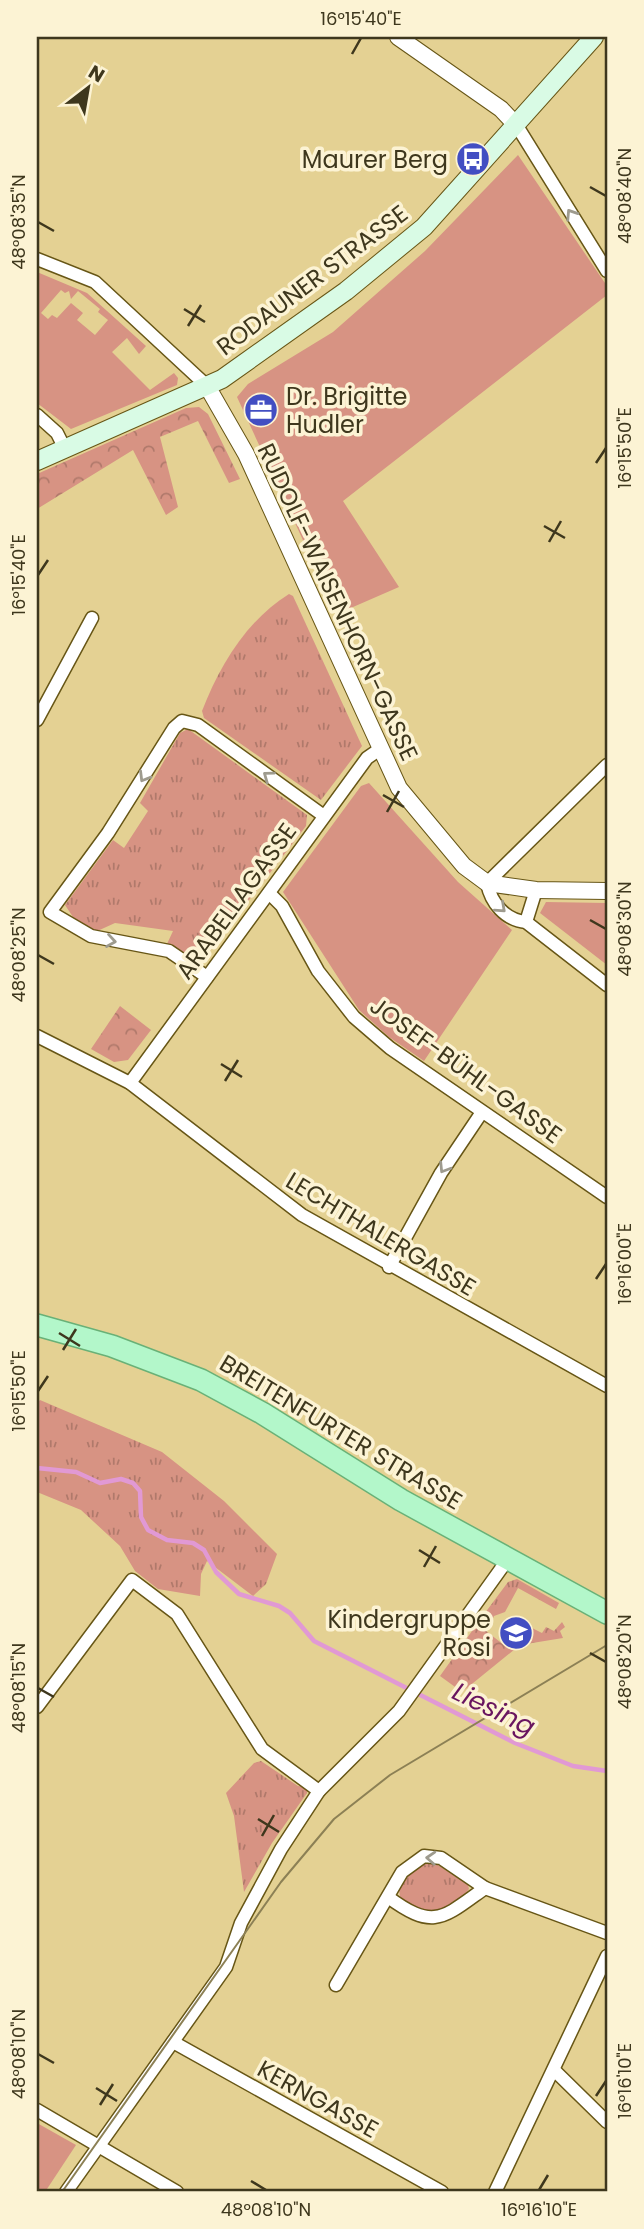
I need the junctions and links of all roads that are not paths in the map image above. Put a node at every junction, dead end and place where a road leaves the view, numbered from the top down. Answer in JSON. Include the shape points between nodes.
{"nodes":[{"id":1,"x":398,"y":37,"type":"edge"},
{"id":2,"x":594,"y":37,"type":"edge"},
{"id":3,"x":517,"y":125,"type":"junction"},
{"id":4,"x":37,"y":258,"type":"edge"},
{"id":5,"x":607,"y":271,"type":"edge"},
{"id":6,"x":207,"y":386,"type":"junction"},
{"id":7,"x":37,"y":415,"type":"edge"},
{"id":8,"x":64,"y":447,"type":"junction"},
{"id":9,"x":37,"y":461,"type":"edge"},
{"id":10,"x":92,"y":618,"type":"dead end"},
{"id":11,"x":37,"y":720,"type":"edge"},
{"id":12,"x":380,"y":749,"type":"junction"},
{"id":13,"x":607,"y":765,"type":"edge"},
{"id":14,"x":324,"y":816,"type":"junction"},
{"id":15,"x":486,"y":883,"type":"junction"},
{"id":16,"x":536,"y":890,"type":"junction"},
{"id":17,"x":607,"y":891,"type":"edge"},
{"id":18,"x":269,"y":893,"type":"junction"},
{"id":19,"x":526,"y":922,"type":"junction"},
{"id":20,"x":207,"y":977,"type":"junction"},
{"id":21,"x":607,"y":985,"type":"edge"},
{"id":22,"x":37,"y":1036,"type":"edge"},
{"id":23,"x":130,"y":1083,"type":"junction"},
{"id":24,"x":482,"y":1112,"type":"junction"},
{"id":25,"x":607,"y":1197,"type":"edge"},
{"id":26,"x":389,"y":1267,"type":"junction"},
{"id":27,"x":37,"y":1325,"type":"edge"},
{"id":28,"x":607,"y":1386,"type":"edge"},
{"id":29,"x":508,"y":1559,"type":"junction"},
{"id":30,"x":607,"y":1613,"type":"edge"},
{"id":31,"x":37,"y":1707,"type":"edge"},
{"id":32,"x":319,"y":1791,"type":"junction"},
{"id":33,"x":485,"y":1888,"type":"junction"},
{"id":34,"x":388,"y":1897,"type":"junction"},
{"id":35,"x":607,"y":1933,"type":"edge"},
{"id":36,"x":607,"y":1956,"type":"edge"},
{"id":37,"x":336,"y":1985,"type":"dead end"},
{"id":38,"x":173,"y":2042,"type":"junction"},
{"id":39,"x":554,"y":2070,"type":"junction"},
{"id":40,"x":37,"y":2110,"type":"edge"},
{"id":41,"x":607,"y":2122,"type":"edge"},
{"id":42,"x":99,"y":2146,"type":"junction"},
{"id":43,"x":66,"y":2192,"type":"edge"},
{"id":44,"x":177,"y":2192,"type":"edge"},
{"id":45,"x":442,"y":2192,"type":"edge"},
{"id":46,"x":495,"y":2192,"type":"edge"}],
"edges":[{"from":1,"to":3,"type":"street"},
{"from":2,"to":3,"type":"main road","name":"RODAUNER STRASSE"},
{"from":5,"to":3,"type":"street","one_way":true},
{"from":3,"to":6,"type":"main road","name":"RODAUNER STRASSE","via":[[424,228],[346,291]]},
{"from":4,"to":6,"type":"street","name":"RUDOLF-WAISENHORN-GASSE","via":[[95,282]]},
{"from":6,"to":8,"type":"main road","name":"RODAUNER STRASSE"},
{"from":6,"to":12,"type":"street","name":"RUDOLF-WAISENHORN-GASSE","via":[[246,454]]},
{"from":7,"to":8,"type":"street","via":[[57,433]]},
{"from":8,"to":9,"type":"main road","name":"RODAUNER STRASSE"},
{"from":10,"to":11,"type":"street"},
{"from":12,"to":14,"type":"street","name":"ARABELLAGASSE","via":[[367,758]]},
{"from":12,"to":15,"type":"street","name":"RUDOLF-WAISENHORN-GASSE","via":[[399,788],[430,828]]},
{"from":13,"to":15,"type":"street"},
{"from":14,"to":18,"type":"street","name":"ARABELLAGASSE"},
{"from":14,"to":20,"type":"street","one_way":true,"via":[[198,726],[182,721],[174,728],[108,833],[50,912],[97,938],[169,951]]},
{"from":15,"to":16,"type":"street"},
{"from":15,"to":19,"type":"street","name":"RUDOLF-WAISENHORN-GASSE","one_way":true,"via":[[492,901],[514,921]]},
{"from":16,"to":17,"type":"street"},
{"from":16,"to":19,"type":"street"},
{"from":18,"to":20,"type":"street","name":"ARABELLAGASSE"},
{"from":18,"to":24,"type":"street","name":"JOSEF-BÜHL-GASSE","via":[[282,906],[318,971],[354,1017]]},
{"from":19,"to":21,"type":"street","name":"RUDOLF-WAISENHORN-GASSE"},
{"from":20,"to":23,"type":"street","name":"ARABELLAGASSE"},
{"from":22,"to":23,"type":"street","name":"LECHTHALERGASSE"},
{"from":23,"to":26,"type":"street","name":"LECHTHALERGASSE","via":[[281,1201]]},
{"from":24,"to":25,"type":"street","name":"JOSEF-BÜHL-GASSE"},
{"from":24,"to":26,"type":"street","one_way":true,"via":[[441,1172]]},
{"from":26,"to":28,"type":"street","name":"LECHTHALERGASSE"},
{"from":27,"to":29,"type":"main road","name":"BREITENFURTER STRASSE","via":[[124,1350],[201,1380]]},
{"from":29,"to":30,"type":"main road","name":"BREITENFURTER STRASSE"},
{"from":29,"to":32,"type":"street","via":[[399,1711]]},
{"from":31,"to":32,"type":"street","via":[[132,1580],[177,1614],[262,1749]]},
{"from":32,"to":38,"type":"street","via":[[241,1923],[226,1967]]},
{"from":33,"to":34,"type":"street","via":[[435,1919],[411,1913]]},
{"from":33,"to":34,"type":"street","one_way":true,"via":[[441,1858],[424,1856],[409,1864]]},
{"from":33,"to":35,"type":"street"},
{"from":34,"to":37,"type":"street"},
{"from":36,"to":39,"type":"street"},
{"from":38,"to":42,"type":"street"},
{"from":38,"to":45,"type":"street","name":"KERNGASSE"},
{"from":39,"to":41,"type":"street"},
{"from":39,"to":46,"type":"street"},
{"from":40,"to":42,"type":"street"},
{"from":42,"to":43,"type":"street"},
{"from":42,"to":44,"type":"street"}]}
